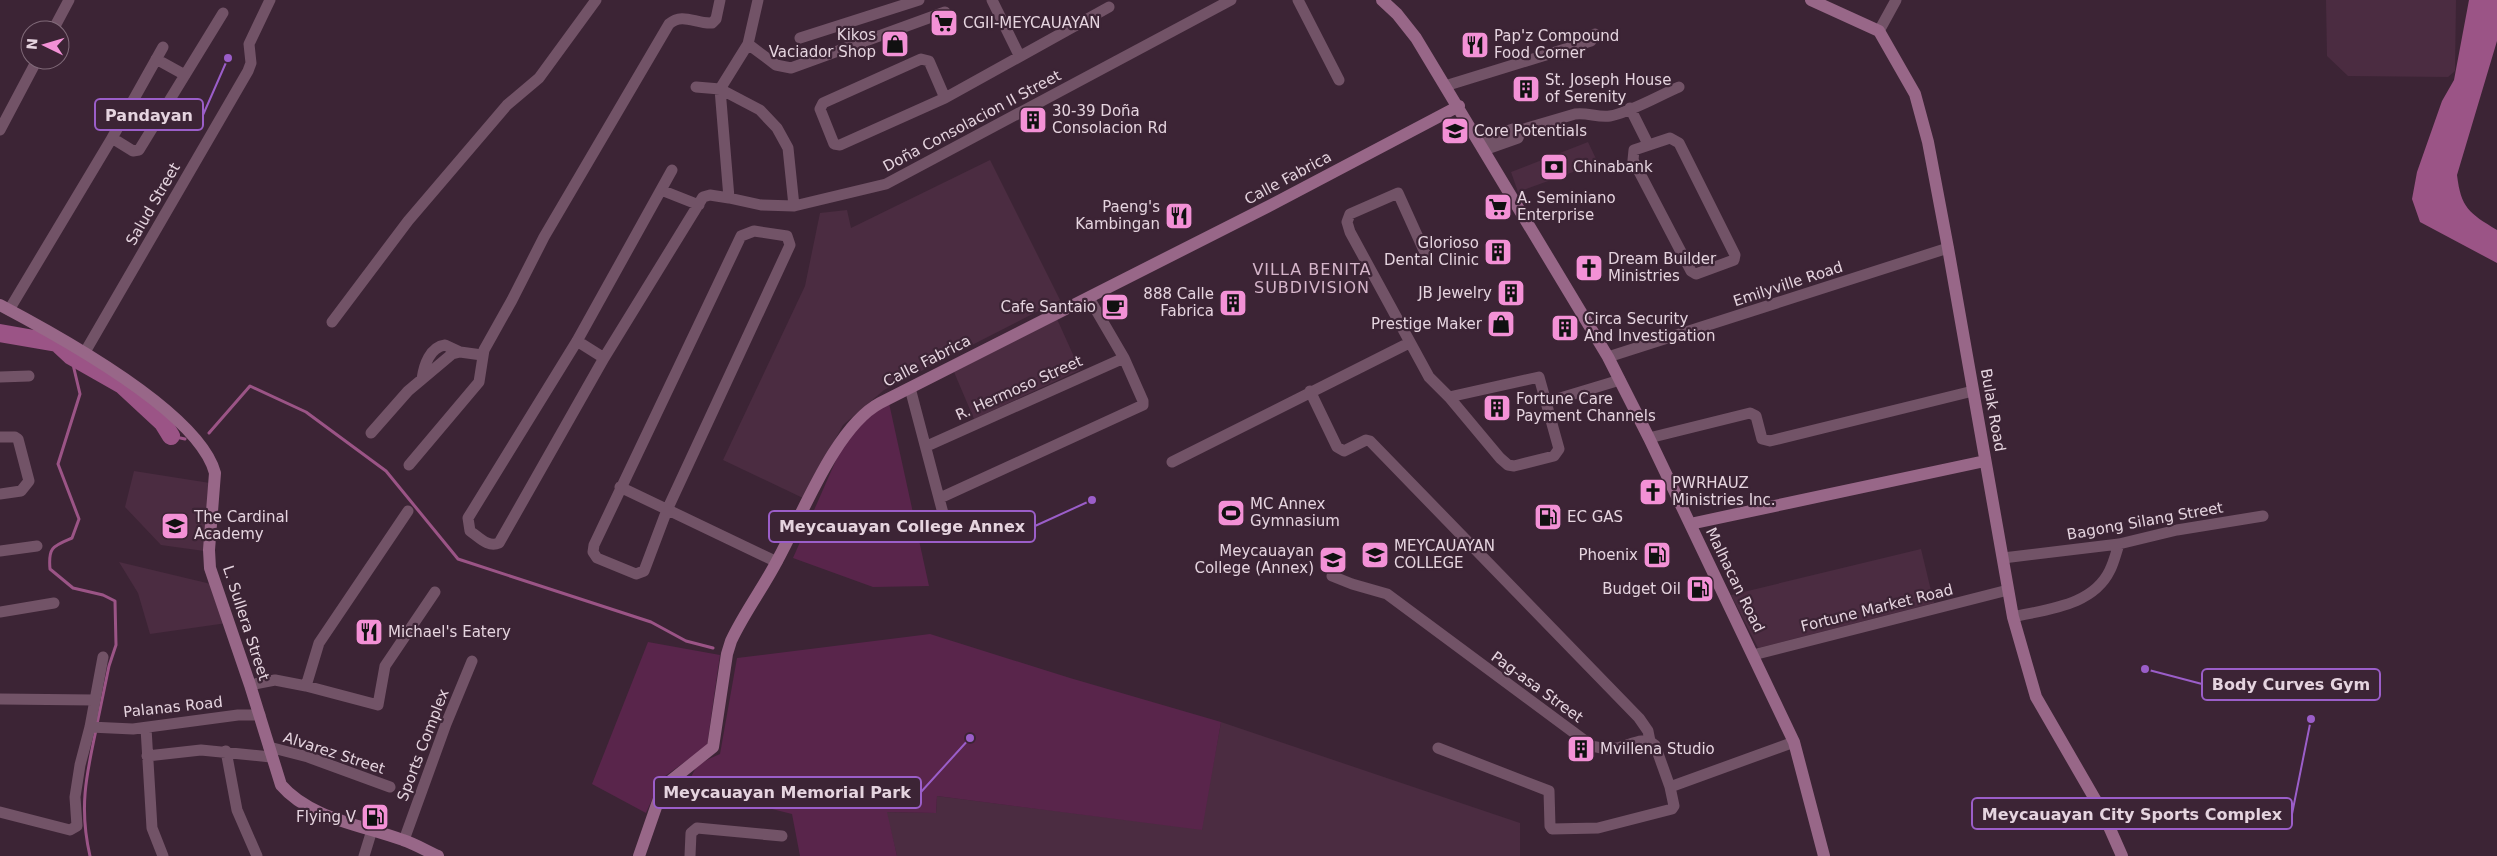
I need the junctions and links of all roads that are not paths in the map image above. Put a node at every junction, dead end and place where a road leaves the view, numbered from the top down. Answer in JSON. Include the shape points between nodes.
{"nodes":[{"id":1,"x":69,"y":0,"type":"edge"},
{"id":2,"x":270,"y":0,"type":"edge"},
{"id":3,"x":596,"y":0,"type":"edge"},
{"id":4,"x":720,"y":0,"type":"edge"},
{"id":5,"x":758,"y":0,"type":"edge"},
{"id":6,"x":919,"y":0,"type":"edge"},
{"id":7,"x":992,"y":0,"type":"edge"},
{"id":8,"x":1231,"y":0,"type":"edge"},
{"id":9,"x":1298,"y":0,"type":"edge"},
{"id":10,"x":1382,"y":0,"type":"edge"},
{"id":11,"x":1811,"y":0,"type":"edge"},
{"id":12,"x":1896,"y":0,"type":"edge"},
{"id":13,"x":1109,"y":7,"type":"dead end"},
{"id":14,"x":945,"y":12,"type":"dead end"},
{"id":15,"x":223,"y":13,"type":"dead end"},
{"id":16,"x":58,"y":20,"type":"edge"},
{"id":17,"x":1880,"y":31,"type":"junction"},
{"id":18,"x":1594,"y":34,"type":"dead end"},
{"id":19,"x":800,"y":38,"type":"dead end"},
{"id":20,"x":748,"y":44,"type":"junction"},
{"id":21,"x":163,"y":47,"type":"dead end"},
{"id":22,"x":1019,"y":55,"type":"junction"},
{"id":23,"x":156,"y":59,"type":"junction"},
{"id":24,"x":32,"y":70,"type":"edge"},
{"id":25,"x":184,"y":75,"type":"junction"},
{"id":26,"x":1339,"y":80,"type":"dead end"},
{"id":27,"x":1445,"y":86,"type":"junction"},
{"id":28,"x":696,"y":87,"type":"dead end"},
{"id":29,"x":1679,"y":87,"type":"dead end"},
{"id":30,"x":720,"y":89,"type":"junction"},
{"id":31,"x":945,"y":98,"type":"junction"},
{"id":32,"x":1458,"y":106,"type":"junction"},
{"id":33,"x":1630,"y":108,"type":"junction"},
{"id":34,"x":0,"y":130,"type":"edge"},
{"id":35,"x":112,"y":138,"type":"junction"},
{"id":36,"x":1648,"y":144,"type":"junction"},
{"id":37,"x":1481,"y":146,"type":"junction"},
{"id":38,"x":672,"y":170,"type":"dead end"},
{"id":39,"x":661,"y":190,"type":"junction"},
{"id":40,"x":729,"y":198,"type":"junction"},
{"id":41,"x":699,"y":204,"type":"junction"},
{"id":42,"x":794,"y":206,"type":"junction"},
{"id":43,"x":1948,"y":248,"type":"junction"},
{"id":44,"x":1426,"y":255,"type":"dead end"},
{"id":45,"x":1089,"y":298,"type":"junction"},
{"id":46,"x":5,"y":307,"type":"edge"},
{"id":47,"x":332,"y":322,"type":"dead end"},
{"id":48,"x":577,"y":342,"type":"junction"},
{"id":49,"x":1409,"y":343,"type":"junction"},
{"id":50,"x":85,"y":352,"type":"junction"},
{"id":51,"x":482,"y":355,"type":"junction"},
{"id":52,"x":604,"y":358,"type":"junction"},
{"id":53,"x":1124,"y":358,"type":"junction"},
{"id":54,"x":1608,"y":358,"type":"junction"},
{"id":55,"x":29,"y":376,"type":"dead end"},
{"id":56,"x":0,"y":377,"type":"edge"},
{"id":57,"x":1620,"y":380,"type":"junction"},
{"id":58,"x":910,"y":388,"type":"junction"},
{"id":59,"x":1310,"y":391,"type":"junction"},
{"id":60,"x":1973,"y":391,"type":"junction"},
{"id":61,"x":1449,"y":397,"type":"junction"},
{"id":62,"x":1548,"y":402,"type":"junction"},
{"id":63,"x":371,"y":433,"type":"dead end"},
{"id":64,"x":0,"y":437,"type":"edge"},
{"id":65,"x":1649,"y":438,"type":"junction"},
{"id":66,"x":927,"y":446,"type":"junction"},
{"id":67,"x":1985,"y":461,"type":"junction"},
{"id":68,"x":1172,"y":462,"type":"dead end"},
{"id":69,"x":409,"y":465,"type":"dead end"},
{"id":70,"x":620,"y":487,"type":"junction"},
{"id":71,"x":0,"y":494,"type":"edge"},
{"id":72,"x":940,"y":498,"type":"junction"},
{"id":73,"x":667,"y":510,"type":"junction"},
{"id":74,"x":408,"y":511,"type":"dead end"},
{"id":75,"x":2263,"y":516,"type":"dead end"},
{"id":76,"x":944,"y":517,"type":"dead end"},
{"id":77,"x":1690,"y":524,"type":"junction"},
{"id":78,"x":2119,"y":544,"type":"junction"},
{"id":79,"x":37,"y":546,"type":"dead end"},
{"id":80,"x":0,"y":551,"type":"edge"},
{"id":81,"x":2003,"y":558,"type":"junction"},
{"id":82,"x":777,"y":562,"type":"junction"},
{"id":83,"x":1332,"y":576,"type":"dead end"},
{"id":84,"x":2008,"y":590,"type":"junction"},
{"id":85,"x":435,"y":592,"type":"dead end"},
{"id":86,"x":54,"y":602,"type":"dead end"},
{"id":87,"x":0,"y":612,"type":"edge"},
{"id":88,"x":2013,"y":617,"type":"junction"},
{"id":89,"x":1753,"y":654,"type":"junction"},
{"id":90,"x":103,"y":656,"type":"dead end"},
{"id":91,"x":472,"y":662,"type":"dead end"},
{"id":92,"x":250,"y":685,"type":"junction"},
{"id":93,"x":306,"y":686,"type":"junction"},
{"id":94,"x":0,"y":698,"type":"edge"},
{"id":95,"x":94,"y":700,"type":"junction"},
{"id":96,"x":260,"y":715,"type":"junction"},
{"id":97,"x":95,"y":727,"type":"junction"},
{"id":98,"x":146,"y":728,"type":"junction"},
{"id":99,"x":1650,"y":741,"type":"junction"},
{"id":100,"x":1794,"y":742,"type":"junction"},
{"id":101,"x":1438,"y":748,"type":"dead end"},
{"id":102,"x":226,"y":752,"type":"junction"},
{"id":103,"x":270,"y":752,"type":"junction"},
{"id":104,"x":147,"y":756,"type":"junction"},
{"id":105,"x":390,"y":787,"type":"dead end"},
{"id":106,"x":1670,"y":787,"type":"junction"},
{"id":107,"x":0,"y":812,"type":"edge"},
{"id":108,"x":372,"y":830,"type":"junction"},
{"id":109,"x":782,"y":836,"type":"dead end"},
{"id":110,"x":404,"y":840,"type":"junction"},
{"id":111,"x":163,"y":856,"type":"edge"},
{"id":112,"x":257,"y":856,"type":"edge"},
{"id":113,"x":364,"y":856,"type":"edge"},
{"id":114,"x":438,"y":856,"type":"edge"},
{"id":115,"x":639,"y":856,"type":"edge"},
{"id":116,"x":690,"y":856,"type":"edge"},
{"id":117,"x":1824,"y":856,"type":"edge"},
{"id":118,"x":2122,"y":856,"type":"edge"}],
"edges":[{"from":1,"to":16,"type":"street"},
{"from":2,"to":50,"type":"street","name":"Salud Street","via":[[249,44],[251,62],[248,71]]},
{"from":3,"to":47,"type":"street","via":[[538,78],[507,105],[408,221]]},
{"from":4,"to":51,"type":"street","via":[[712,23],[682,17],[669,24],[544,236]]},
{"from":5,"to":20,"type":"street"},
{"from":6,"to":19,"type":"street"},
{"from":7,"to":22,"type":"street"},
{"from":8,"to":42,"type":"street","name":"Doña Consolacion II Street","via":[[886,184]]},
{"from":9,"to":26,"type":"street"},
{"from":10,"to":27,"type":"street","name":"Malhacan Road","via":[[1416,38]]},
{"from":11,"to":17,"type":"street"},
{"from":12,"to":17,"type":"street"},
{"from":13,"to":22,"type":"street"},
{"from":14,"to":20,"type":"street","via":[[791,68],[776,65]]},
{"from":15,"to":25,"type":"street"},
{"from":17,"to":43,"type":"street","name":"Bulak Road","via":[[1915,94],[1928,142]]},
{"from":18,"to":27,"type":"street","via":[[1591,41]]},
{"from":20,"to":30,"type":"street"},
{"from":21,"to":23,"type":"street"},
{"from":22,"to":31,"type":"street"},
{"from":23,"to":25,"type":"street"},
{"from":23,"to":35,"type":"street"},
{"from":24,"to":34,"type":"street"},
{"from":25,"to":35,"type":"street","via":[[139,150],[133,151]]},
{"from":27,"to":32,"type":"street","name":"Malhacan Road"},
{"from":28,"to":30,"type":"street"},
{"from":29,"to":33,"type":"street"},
{"from":30,"to":40,"type":"street"},
{"from":30,"to":42,"type":"street","via":[[760,110],[777,128],[788,148]]},
{"from":31,"to":31,"type":"street","via":[[837,145],[820,109],[822,103],[921,59],[929,61]]},
{"from":32,"to":37,"type":"street","name":"Malhacan Road"},
{"from":32,"to":45,"type":"street","name":"Calle Fabrica"},
{"from":33,"to":36,"type":"street"},
{"from":33,"to":37,"type":"street","via":[[1605,117],[1583,112],[1521,130],[1513,129]]},
{"from":35,"to":46,"type":"street"},
{"from":36,"to":36,"type":"street","via":[[1634,150],[1632,160],[1691,271],[1696,274],[1734,260],[1735,255],[1679,143],[1670,138]]},
{"from":37,"to":54,"type":"street","name":"Malhacan Road"},
{"from":38,"to":39,"type":"street"},
{"from":39,"to":41,"type":"street"},
{"from":39,"to":48,"type":"street"},
{"from":40,"to":41,"type":"street","name":"Doña Consolacion II Street","via":[[703,196]]},
{"from":40,"to":42,"type":"street","name":"Doña Consolacion II Street","via":[[761,205]]},
{"from":41,"to":52,"type":"street"},
{"from":43,"to":54,"type":"street","name":"Emilyville Road"},
{"from":43,"to":60,"type":"street","name":"Bulak Road"},
{"from":44,"to":49,"type":"street","via":[[1398,193],[1350,214],[1347,222],[1350,232]]},
{"from":45,"to":53,"type":"street"},
{"from":45,"to":58,"type":"street","name":"Calle Fabrica"},
{"from":46,"to":50,"type":"street","name":"L. Sullera Street"},
{"from":48,"to":52,"type":"street"},
{"from":48,"to":52,"type":"street","via":[[468,518],[470,531],[487,544],[499,543]]},
{"from":49,"to":59,"type":"street"},
{"from":49,"to":61,"type":"street","via":[[1429,378]]},
{"from":50,"to":92,"type":"street","name":"L. Sullera Street","via":[[144,392],[191,434],[212,461],[215,473],[210,568]]},
{"from":51,"to":63,"type":"street","via":[[452,354],[408,391]]},
{"from":51,"to":69,"type":"street","via":[[479,382]]},
{"from":53,"to":66,"type":"street","name":"R. Hermoso Street"},
{"from":53,"to":72,"type":"street","via":[[1143,401],[1139,408]]},
{"from":54,"to":57,"type":"street","name":"Malhacan Road"},
{"from":55,"to":56,"type":"street"},
{"from":57,"to":62,"type":"street"},
{"from":57,"to":65,"type":"street","name":"Malhacan Road"},
{"from":58,"to":66,"type":"street"},
{"from":58,"to":82,"type":"street","name":"Calle Fabrica","via":[[872,407],[845,433]]},
{"from":59,"to":68,"type":"street"},
{"from":59,"to":99,"type":"street","via":[[1337,447],[1344,450],[1366,440],[1377,447],[1639,718],[1648,731]]},
{"from":60,"to":65,"type":"street","via":[[1770,442],[1762,439],[1756,416],[1750,413]]},
{"from":60,"to":67,"type":"street","name":"Bulak Road"},
{"from":61,"to":62,"type":"street","via":[[1537,377]]},
{"from":61,"to":62,"type":"street","via":[[1500,458],[1514,466],[1558,453]]},
{"from":64,"to":71,"type":"street","via":[[18,440],[29,480],[22,491]]},
{"from":65,"to":77,"type":"street","name":"Malhacan Road"},
{"from":66,"to":72,"type":"street"},
{"from":67,"to":77,"type":"street"},
{"from":67,"to":81,"type":"street","name":"Bulak Road"},
{"from":70,"to":73,"type":"street"},
{"from":70,"to":73,"type":"street","via":[[594,545],[597,558],[636,574],[641,573]]},
{"from":70,"to":73,"type":"street","via":[[741,236],[754,231],[787,236],[790,245]]},
{"from":72,"to":76,"type":"street"},
{"from":73,"to":82,"type":"street"},
{"from":74,"to":93,"type":"street","via":[[319,643]]},
{"from":75,"to":78,"type":"street","name":"Bagong Silang Street","via":[[2177,530]]},
{"from":77,"to":89,"type":"street","name":"Malhacan Road"},
{"from":78,"to":81,"type":"street","name":"Bagong Silang Street"},
{"from":78,"to":88,"type":"street","via":[[2103,581],[2082,598],[2071,604]]},
{"from":79,"to":80,"type":"street"},
{"from":81,"to":84,"type":"street","name":"Bulak Road"},
{"from":82,"to":115,"type":"street","name":"Calle Fabrica","via":[[729,647],[713,747],[665,784]]},
{"from":83,"to":99,"type":"street","name":"Pag-asa Street","via":[[1387,594],[1592,746],[1619,748]]},
{"from":84,"to":88,"type":"street","name":"Bulak Road"},
{"from":84,"to":89,"type":"street","name":"Fortune Market Road"},
{"from":85,"to":93,"type":"street","via":[[385,666],[378,705]]},
{"from":86,"to":87,"type":"street"},
{"from":88,"to":118,"type":"street","name":"Bulak Road","via":[[2036,697],[2103,813]]},
{"from":89,"to":100,"type":"street","name":"Malhacan Road"},
{"from":90,"to":95,"type":"street"},
{"from":91,"to":110,"type":"street","name":"Sports Complex"},
{"from":92,"to":93,"type":"street","via":[[275,680]]},
{"from":92,"to":96,"type":"street","name":"L. Sullera Street"},
{"from":94,"to":95,"type":"street"},
{"from":95,"to":97,"type":"street"},
{"from":96,"to":98,"type":"street","name":"Palanas Road"},
{"from":96,"to":103,"type":"street","name":"L. Sullera Street"},
{"from":97,"to":98,"type":"street","name":"Palanas Road"},
{"from":97,"to":107,"type":"street","via":[[80,765],[75,797],[78,823],[74,829]]},
{"from":98,"to":104,"type":"street"},
{"from":99,"to":106,"type":"street","via":[[1655,745]]},
{"from":100,"to":106,"type":"street"},
{"from":100,"to":117,"type":"street","name":"Malhacan Road"},
{"from":101,"to":106,"type":"street","via":[[1549,791],[1552,829],[1598,828],[1672,809]]},
{"from":102,"to":103,"type":"street","name":"Alvarez Street"},
{"from":102,"to":104,"type":"street","name":"Alvarez Street","via":[[201,750]]},
{"from":102,"to":112,"type":"street","via":[[237,810]]},
{"from":103,"to":105,"type":"street","name":"Alvarez Street","via":[[308,757]]},
{"from":103,"to":108,"type":"street","name":"L. Sullera Street","via":[[281,785],[290,796],[312,809]]},
{"from":104,"to":111,"type":"street","via":[[152,828]]},
{"from":108,"to":110,"type":"street","name":"L. Sullera Street"},
{"from":108,"to":113,"type":"street"},
{"from":109,"to":116,"type":"street","via":[[697,828],[691,833]]},
{"from":110,"to":114,"type":"street","name":"L. Sullera Street"}]}
